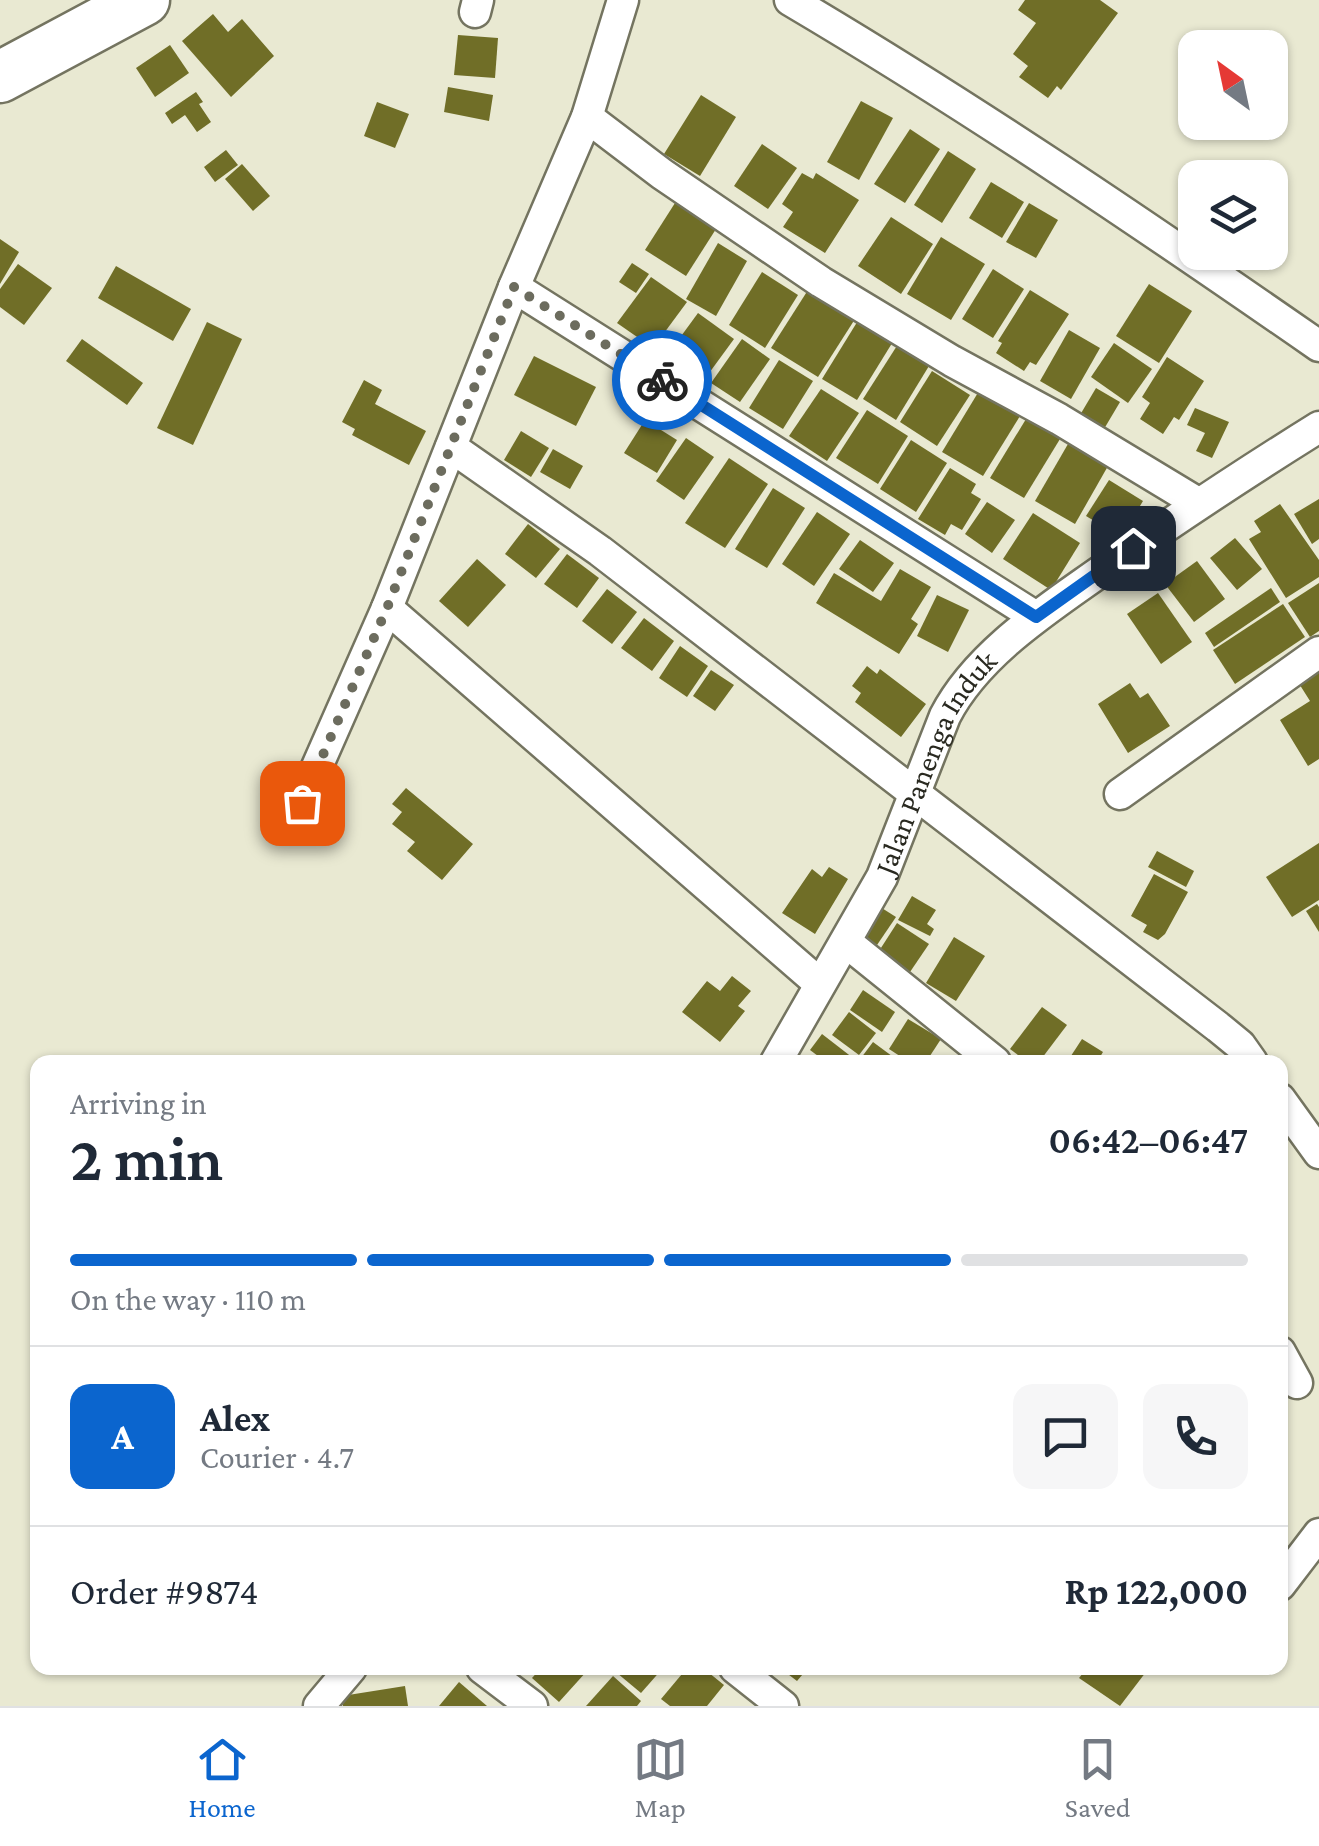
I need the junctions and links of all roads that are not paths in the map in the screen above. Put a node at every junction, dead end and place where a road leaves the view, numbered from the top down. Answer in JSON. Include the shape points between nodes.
{"nodes":[{"id":1,"x":144,"y":0,"type":"edge"},
{"id":2,"x":624,"y":0,"type":"edge"},
{"id":3,"x":790,"y":0,"type":"edge"},
{"id":4,"x":0,"y":77,"type":"edge"},
{"id":5,"x":587,"y":117,"type":"junction"},
{"id":6,"x":514,"y":287,"type":"junction"},
{"id":7,"x":1319,"y":346,"type":"edge"},
{"id":8,"x":1319,"y":427,"type":"edge"},
{"id":9,"x":450,"y":447,"type":"junction"},
{"id":10,"x":1198,"y":502,"type":"junction"},
{"id":11,"x":387,"y":608,"type":"junction"},
{"id":12,"x":1036,"y":617,"type":"junction"},
{"id":13,"x":1319,"y":652,"type":"edge"},
{"id":14,"x":914,"y":794,"type":"junction"},
{"id":15,"x":1120,"y":794,"type":"dead end"},
{"id":16,"x":302,"y":803,"type":"dead end"},
{"id":17,"x":846,"y":942,"type":"junction"},
{"id":18,"x":820,"y":984,"type":"junction"},
{"id":19,"x":780,"y":1055,"type":"edge"},
{"id":20,"x":986,"y":1055,"type":"edge"},
{"id":21,"x":1247,"y":1055,"type":"edge"},
{"id":22,"x":1288,"y":1112,"type":"edge"},
{"id":23,"x":1319,"y":1154,"type":"edge"},
{"id":24,"x":1288,"y":1367,"type":"edge"},
{"id":25,"x":1297,"y":1383,"type":"dead end"},
{"id":26,"x":1319,"y":1534,"type":"edge"},
{"id":27,"x":1288,"y":1575,"type":"edge"},
{"id":28,"x":345,"y":1675,"type":"edge"},
{"id":29,"x":491,"y":1675,"type":"edge"},
{"id":30,"x":744,"y":1675,"type":"edge"},
{"id":31,"x":318,"y":1706,"type":"edge"},
{"id":32,"x":532,"y":1706,"type":"edge"},
{"id":33,"x":783,"y":1706,"type":"edge"}],
"edges":[{"from":1,"to":4,"type":"highway"},
{"from":2,"to":5,"type":"street"},
{"from":3,"to":7,"type":"street","via":[[885,56]]},
{"from":5,"to":6,"type":"street"},
{"from":5,"to":10,"type":"street","via":[[821,282]]},
{"from":6,"to":9,"type":"street"},
{"from":6,"to":12,"type":"street"},
{"from":8,"to":10,"type":"street","name":"Jalan Panenga Induk"},
{"from":9,"to":11,"type":"street"},
{"from":9,"to":14,"type":"street","via":[[600,552]]},
{"from":10,"to":12,"type":"street","name":"Jalan Panenga Induk"},
{"from":11,"to":16,"type":"street"},
{"from":11,"to":18,"type":"street"},
{"from":12,"to":14,"type":"street","name":"Jalan Panenga Induk","via":[[951,704]]},
{"from":13,"to":15,"type":"street"},
{"from":14,"to":17,"type":"street","name":"Jalan Panenga Induk","via":[[882,877]]},
{"from":14,"to":21,"type":"street"},
{"from":17,"to":18,"type":"street","name":"Jalan Panenga Induk"},
{"from":17,"to":20,"type":"street"},
{"from":18,"to":19,"type":"street","name":"Jalan Panenga Induk"},
{"from":22,"to":23,"type":"street"},
{"from":24,"to":25,"type":"street"},
{"from":26,"to":27,"type":"street"},
{"from":28,"to":31,"type":"street"},
{"from":29,"to":32,"type":"street"},
{"from":30,"to":33,"type":"street"}]}
